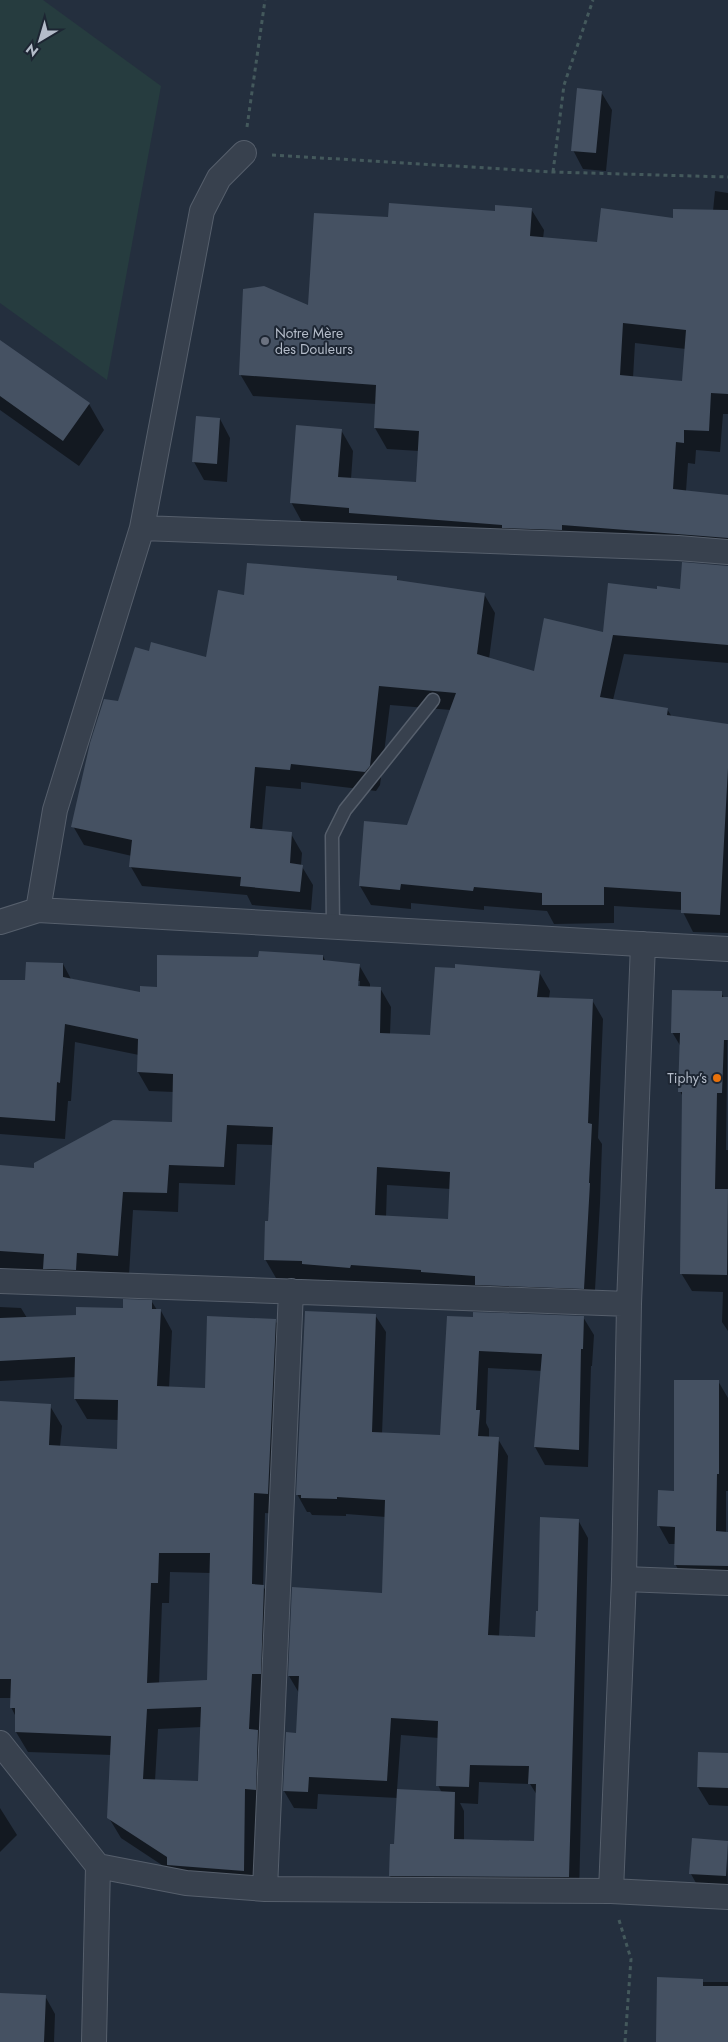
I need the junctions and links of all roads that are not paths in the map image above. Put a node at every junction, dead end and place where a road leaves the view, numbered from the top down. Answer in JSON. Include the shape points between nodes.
{"nodes":[{"id":1,"x":244,"y":153,"type":"road end"},
{"id":2,"x":142,"y":528,"type":"junction"},
{"id":3,"x":728,"y":552,"type":"edge"},
{"id":4,"x":433,"y":700,"type":"dead end"},
{"id":5,"x":38,"y":910,"type":"junction"},
{"id":6,"x":0,"y":922,"type":"edge"},
{"id":7,"x":333,"y":926,"type":"junction"},
{"id":8,"x":643,"y":944,"type":"junction"},
{"id":9,"x":728,"y":949,"type":"edge"},
{"id":10,"x":0,"y":1281,"type":"edge"},
{"id":11,"x":291,"y":1291,"type":"junction"},
{"id":12,"x":629,"y":1304,"type":"junction"},
{"id":13,"x":624,"y":1579,"type":"junction"},
{"id":14,"x":728,"y":1583,"type":"edge"},
{"id":15,"x":0,"y":1743,"type":"edge"},
{"id":16,"x":98,"y":1866,"type":"junction"},
{"id":17,"x":265,"y":1889,"type":"junction"},
{"id":18,"x":611,"y":1891,"type":"junction"},
{"id":19,"x":728,"y":1897,"type":"edge"},
{"id":20,"x":94,"y":2042,"type":"edge"}],
"edges":[{"from":1,"to":2,"type":"street","via":[[219,178],[202,211]]},
{"from":2,"to":3,"type":"street"},
{"from":2,"to":5,"type":"street","via":[[55,810]]},
{"from":4,"to":7,"type":"lane","via":[[345,810],[332,836]]},
{"from":5,"to":6,"type":"street"},
{"from":5,"to":7,"type":"street"},
{"from":7,"to":8,"type":"street"},
{"from":8,"to":9,"type":"street"},
{"from":8,"to":12,"type":"street"},
{"from":10,"to":11,"type":"street"},
{"from":11,"to":12,"type":"street"},
{"from":11,"to":17,"type":"street"},
{"from":12,"to":13,"type":"street"},
{"from":13,"to":14,"type":"street"},
{"from":13,"to":18,"type":"street"},
{"from":15,"to":16,"type":"street"},
{"from":16,"to":17,"type":"street","via":[[186,1883]]},
{"from":16,"to":20,"type":"street"},
{"from":17,"to":18,"type":"street"},
{"from":18,"to":19,"type":"street"}]}
